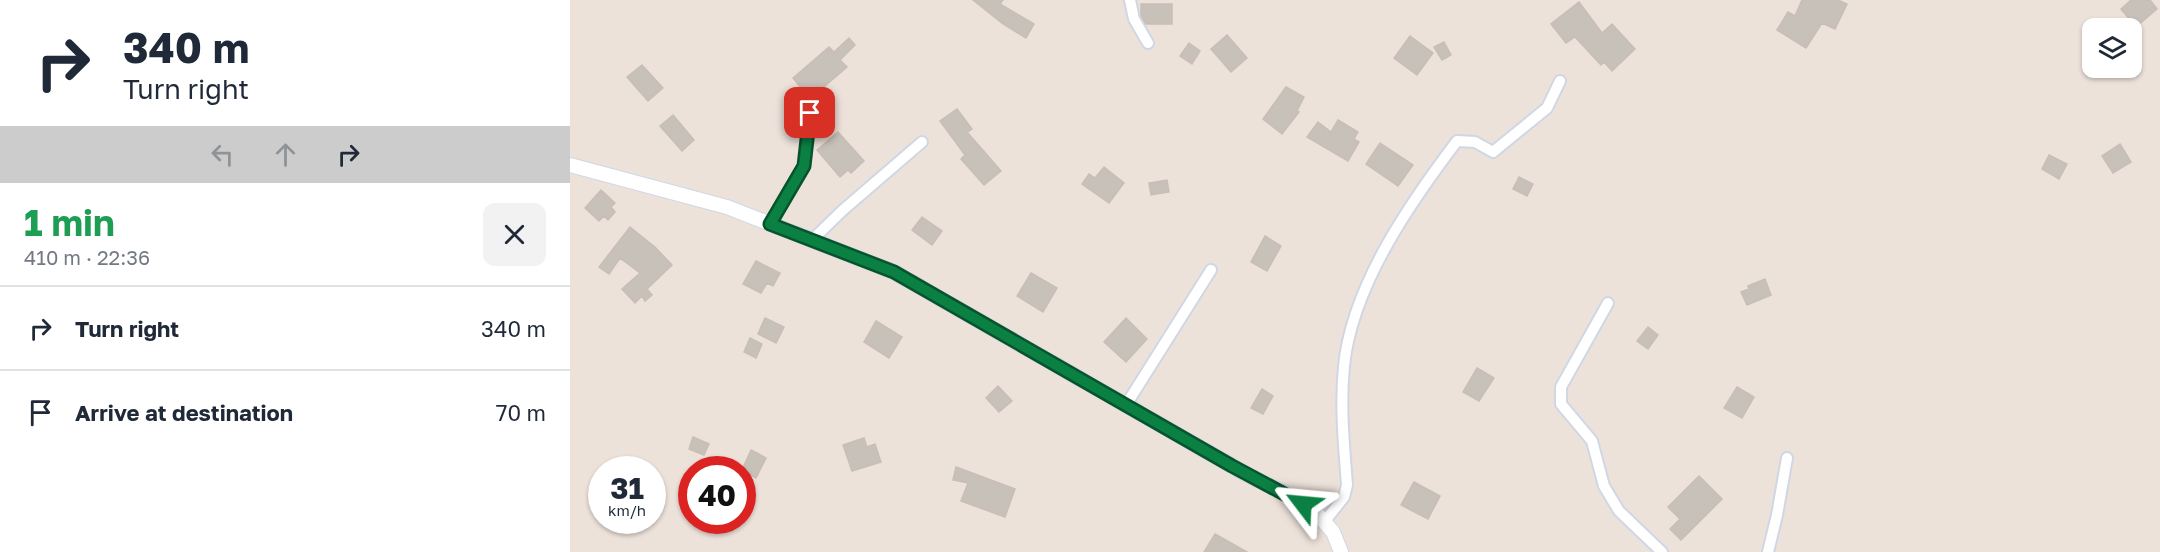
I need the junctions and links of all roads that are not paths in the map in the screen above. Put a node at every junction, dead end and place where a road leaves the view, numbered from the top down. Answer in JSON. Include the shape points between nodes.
{"nodes":[{"id":1,"x":1130,"y":0,"type":"edge"},
{"id":2,"x":1148,"y":43,"type":"dead end"},
{"id":3,"x":1560,"y":81,"type":"dead end"},
{"id":4,"x":810,"y":113,"type":"dead end"},
{"id":5,"x":922,"y":142,"type":"dead end"},
{"id":6,"x":570,"y":165,"type":"edge"},
{"id":7,"x":770,"y":224,"type":"junction"},
{"id":8,"x":811,"y":241,"type":"junction"},
{"id":9,"x":1211,"y":270,"type":"dead end"},
{"id":10,"x":1608,"y":303,"type":"dead end"},
{"id":11,"x":1126,"y":405,"type":"junction"},
{"id":12,"x":1787,"y":458,"type":"dead end"},
{"id":13,"x":1325,"y":521,"type":"junction"},
{"id":14,"x":1341,"y":552,"type":"edge"},
{"id":15,"x":1662,"y":552,"type":"edge"},
{"id":16,"x":1767,"y":552,"type":"edge"}],
"edges":[{"from":1,"to":2,"type":"street","via":[[1134,19]]},
{"from":3,"to":13,"type":"street","via":[[1547,108],[1493,152],[1475,142],[1457,141],[1392,234],[1351,331],[1342,403],[1347,484],[1344,497]]},
{"from":4,"to":7,"type":"street","via":[[804,166]]},
{"from":5,"to":8,"type":"street"},
{"from":6,"to":7,"type":"street","via":[[700,199]]},
{"from":7,"to":8,"type":"street"},
{"from":8,"to":11,"type":"street","via":[[894,272]]},
{"from":9,"to":11,"type":"street"},
{"from":10,"to":15,"type":"street","via":[[1561,387],[1561,404],[1592,441],[1604,486],[1619,511]]},
{"from":11,"to":13,"type":"street","via":[[1303,504]]},
{"from":12,"to":16,"type":"street","via":[[1778,515]]},
{"from":13,"to":14,"type":"street"}]}
